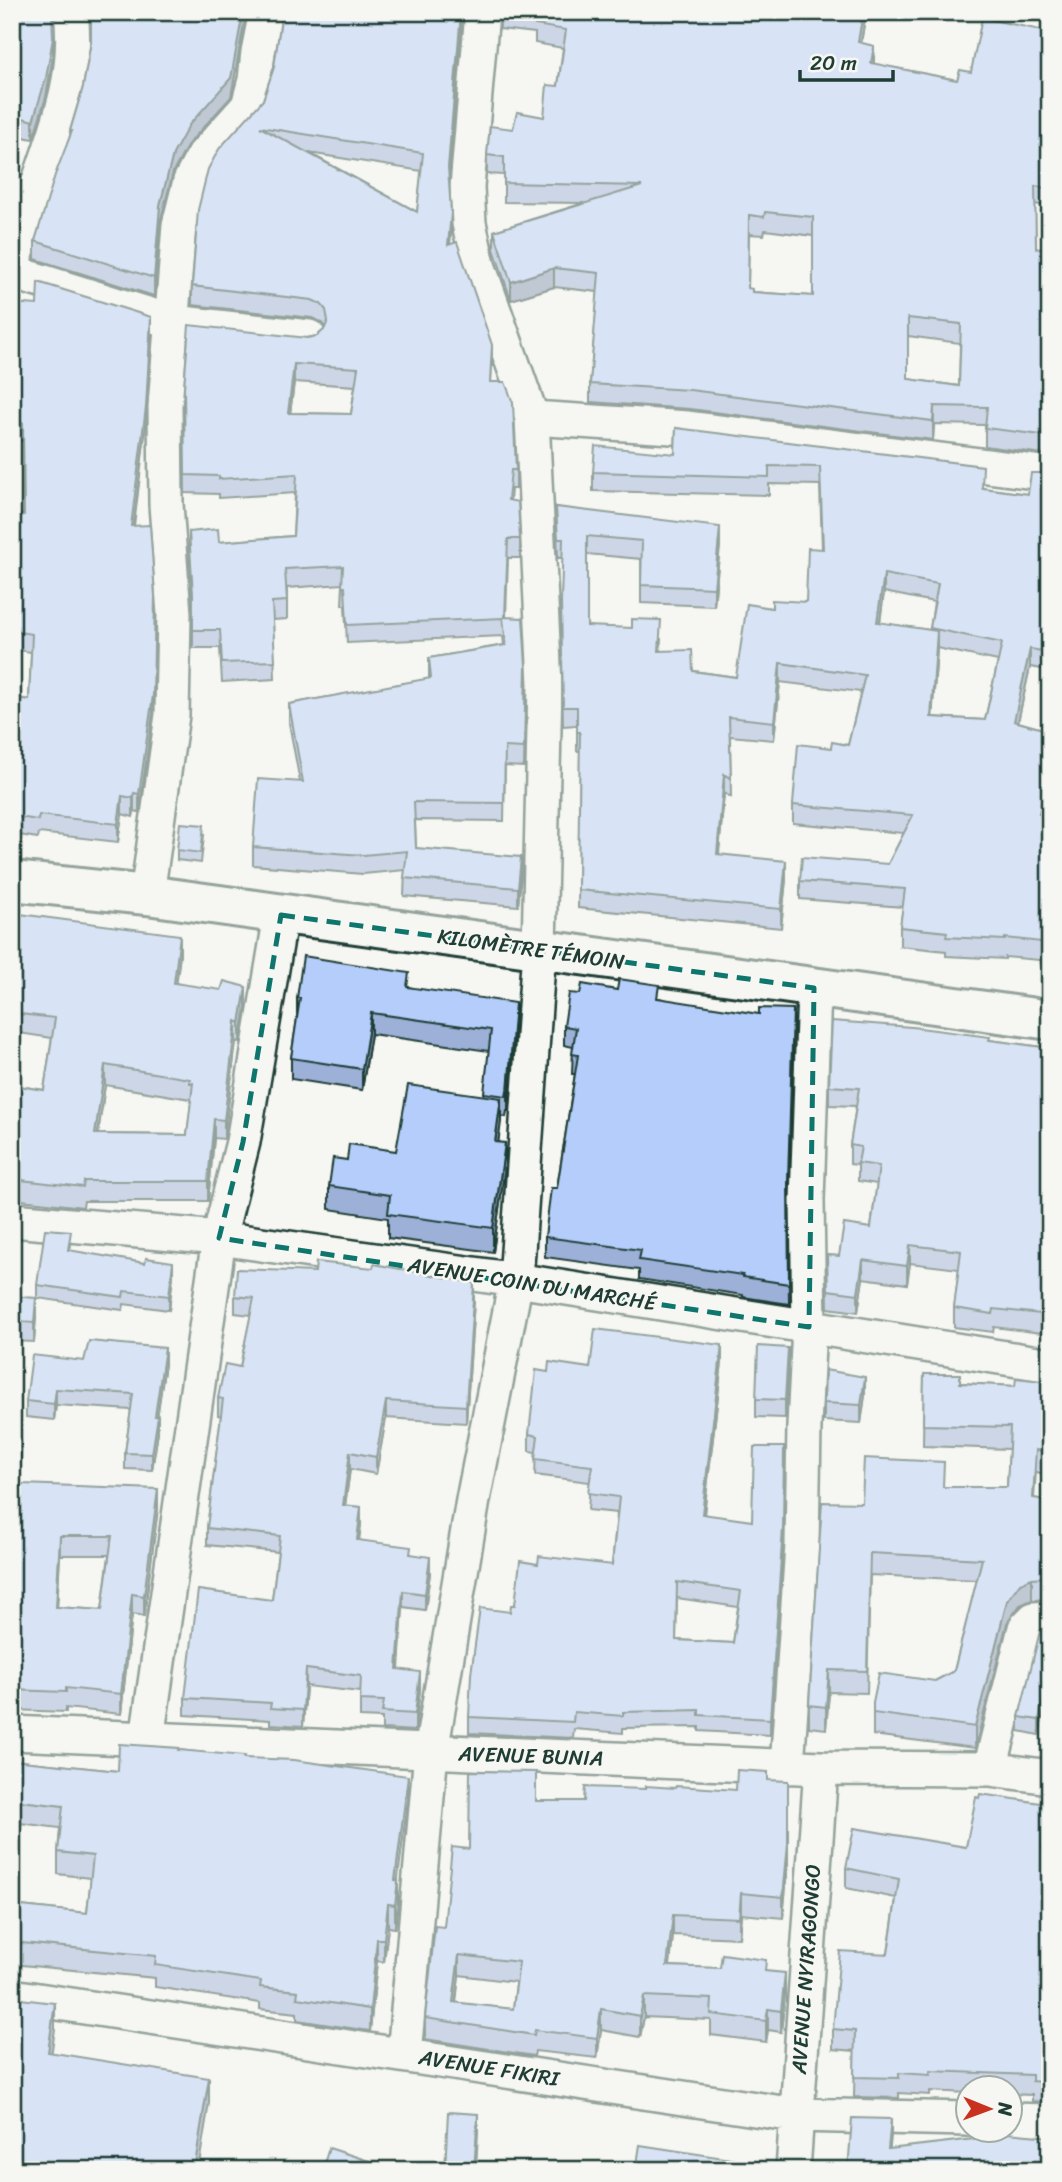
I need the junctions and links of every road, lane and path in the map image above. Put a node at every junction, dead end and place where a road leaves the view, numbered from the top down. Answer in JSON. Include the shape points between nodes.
{"nodes":[{"id":1,"x":71,"y":12,"type":"edge"},
{"id":2,"x":265,"y":12,"type":"edge"},
{"id":3,"x":482,"y":12,"type":"edge"},
{"id":4,"x":1012,"y":12,"type":"edge"},
{"id":5,"x":1050,"y":20,"type":"edge"},
{"id":6,"x":12,"y":271,"type":"edge"},
{"id":7,"x":173,"y":322,"type":"junction"},
{"id":8,"x":309,"y":337,"type":"edge"},
{"id":9,"x":531,"y":418,"type":"junction"},
{"id":10,"x":1050,"y":474,"type":"edge"},
{"id":11,"x":12,"y":881,"type":"edge"},
{"id":12,"x":147,"y":895,"type":"junction"},
{"id":13,"x":281,"y":915,"type":"junction"},
{"id":14,"x":539,"y":950,"type":"junction"},
{"id":15,"x":814,"y":988,"type":"junction"},
{"id":16,"x":1050,"y":1020,"type":"edge"},
{"id":17,"x":12,"y":1220,"type":"edge"},
{"id":18,"x":219,"y":1238,"type":"junction"},
{"id":19,"x":516,"y":1280,"type":"junction"},
{"id":20,"x":809,"y":1327,"type":"junction"},
{"id":21,"x":1050,"y":1365,"type":"edge"},
{"id":22,"x":1050,"y":1618,"type":"edge"},
{"id":23,"x":12,"y":1733,"type":"edge"},
{"id":24,"x":147,"y":1739,"type":"junction"},
{"id":25,"x":431,"y":1752,"type":"junction"},
{"id":26,"x":787,"y":1767,"type":"junction"},
{"id":27,"x":821,"y":1768,"type":"junction"},
{"id":28,"x":989,"y":1769,"type":"junction"},
{"id":29,"x":1050,"y":1777,"type":"edge"},
{"id":30,"x":12,"y":1996,"type":"edge"},
{"id":31,"x":404,"y":2055,"type":"junction"},
{"id":32,"x":795,"y":2115,"type":"junction"},
{"id":33,"x":954,"y":2119,"type":"edge"},
{"id":34,"x":1024,"y":2120,"type":"edge"},
{"id":35,"x":1050,"y":2121,"type":"edge"},
{"id":36,"x":793,"y":2170,"type":"edge"}],
"edges":[{"from":1,"to":6,"type":"street","via":[[74,35],[69,93]]},
{"from":2,"to":7,"type":"street","via":[[248,106],[203,156],[190,181],[179,225]]},
{"from":3,"to":9,"type":"street","via":[[467,187],[469,223],[478,265]]},
{"from":4,"to":5,"type":"street"},
{"from":6,"to":7,"type":"street"},
{"from":7,"to":8,"type":"street"},
{"from":7,"to":12,"type":"street","via":[[165,406],[172,715]]},
{"from":9,"to":10,"type":"street","via":[[688,429]]},
{"from":9,"to":14,"type":"street","via":[[545,684]]},
{"from":11,"to":12,"type":"main road","name":"KILOMÈTRE TÉMOIN"},
{"from":12,"to":13,"type":"main road","name":"KILOMÈTRE TÉMOIN"},
{"from":13,"to":14,"type":"main road","name":"KILOMÈTRE TÉMOIN"},
{"from":13,"to":18,"type":"street","via":[[243,1142]]},
{"from":14,"to":15,"type":"main road","name":"KILOMÈTRE TÉMOIN"},
{"from":14,"to":19,"type":"street"},
{"from":15,"to":16,"type":"main road","name":"KILOMÈTRE TÉMOIN"},
{"from":15,"to":20,"type":"street","via":[[807,1201]]},
{"from":17,"to":18,"type":"street","name":"AVENUE COIN DU MARCHÉ"},
{"from":18,"to":19,"type":"street","name":"AVENUE COIN DU MARCHÉ"},
{"from":18,"to":24,"type":"street","via":[[169,1490]]},
{"from":19,"to":20,"type":"street","name":"AVENUE COIN DU MARCHÉ"},
{"from":19,"to":25,"type":"street"},
{"from":20,"to":21,"type":"street","name":"AVENUE COIN DU MARCHÉ"},
{"from":20,"to":26,"type":"street","via":[[803,1545]]},
{"from":22,"to":28,"type":"street","via":[[1034,1619],[1024,1628]]},
{"from":23,"to":24,"type":"street","name":"AVENUE BUNIA"},
{"from":24,"to":25,"type":"street","name":"AVENUE BUNIA"},
{"from":25,"to":26,"type":"street","name":"AVENUE BUNIA"},
{"from":25,"to":31,"type":"street"},
{"from":26,"to":27,"type":"street","name":"AVENUE BUNIA"},
{"from":27,"to":28,"type":"street","name":"AVENUE BUNIA"},
{"from":27,"to":32,"type":"street","name":"AVENUE NYIRAGONGO"},
{"from":28,"to":29,"type":"street","name":"AVENUE BUNIA"},
{"from":30,"to":31,"type":"street","name":"AVENUE FIKIRI"},
{"from":31,"to":32,"type":"street","name":"AVENUE FIKIRI"},
{"from":32,"to":33,"type":"street","name":"AVENUE FIKIRI"},
{"from":32,"to":36,"type":"street","name":"AVENUE NYIRAGONGO"},
{"from":34,"to":35,"type":"street"}]}
